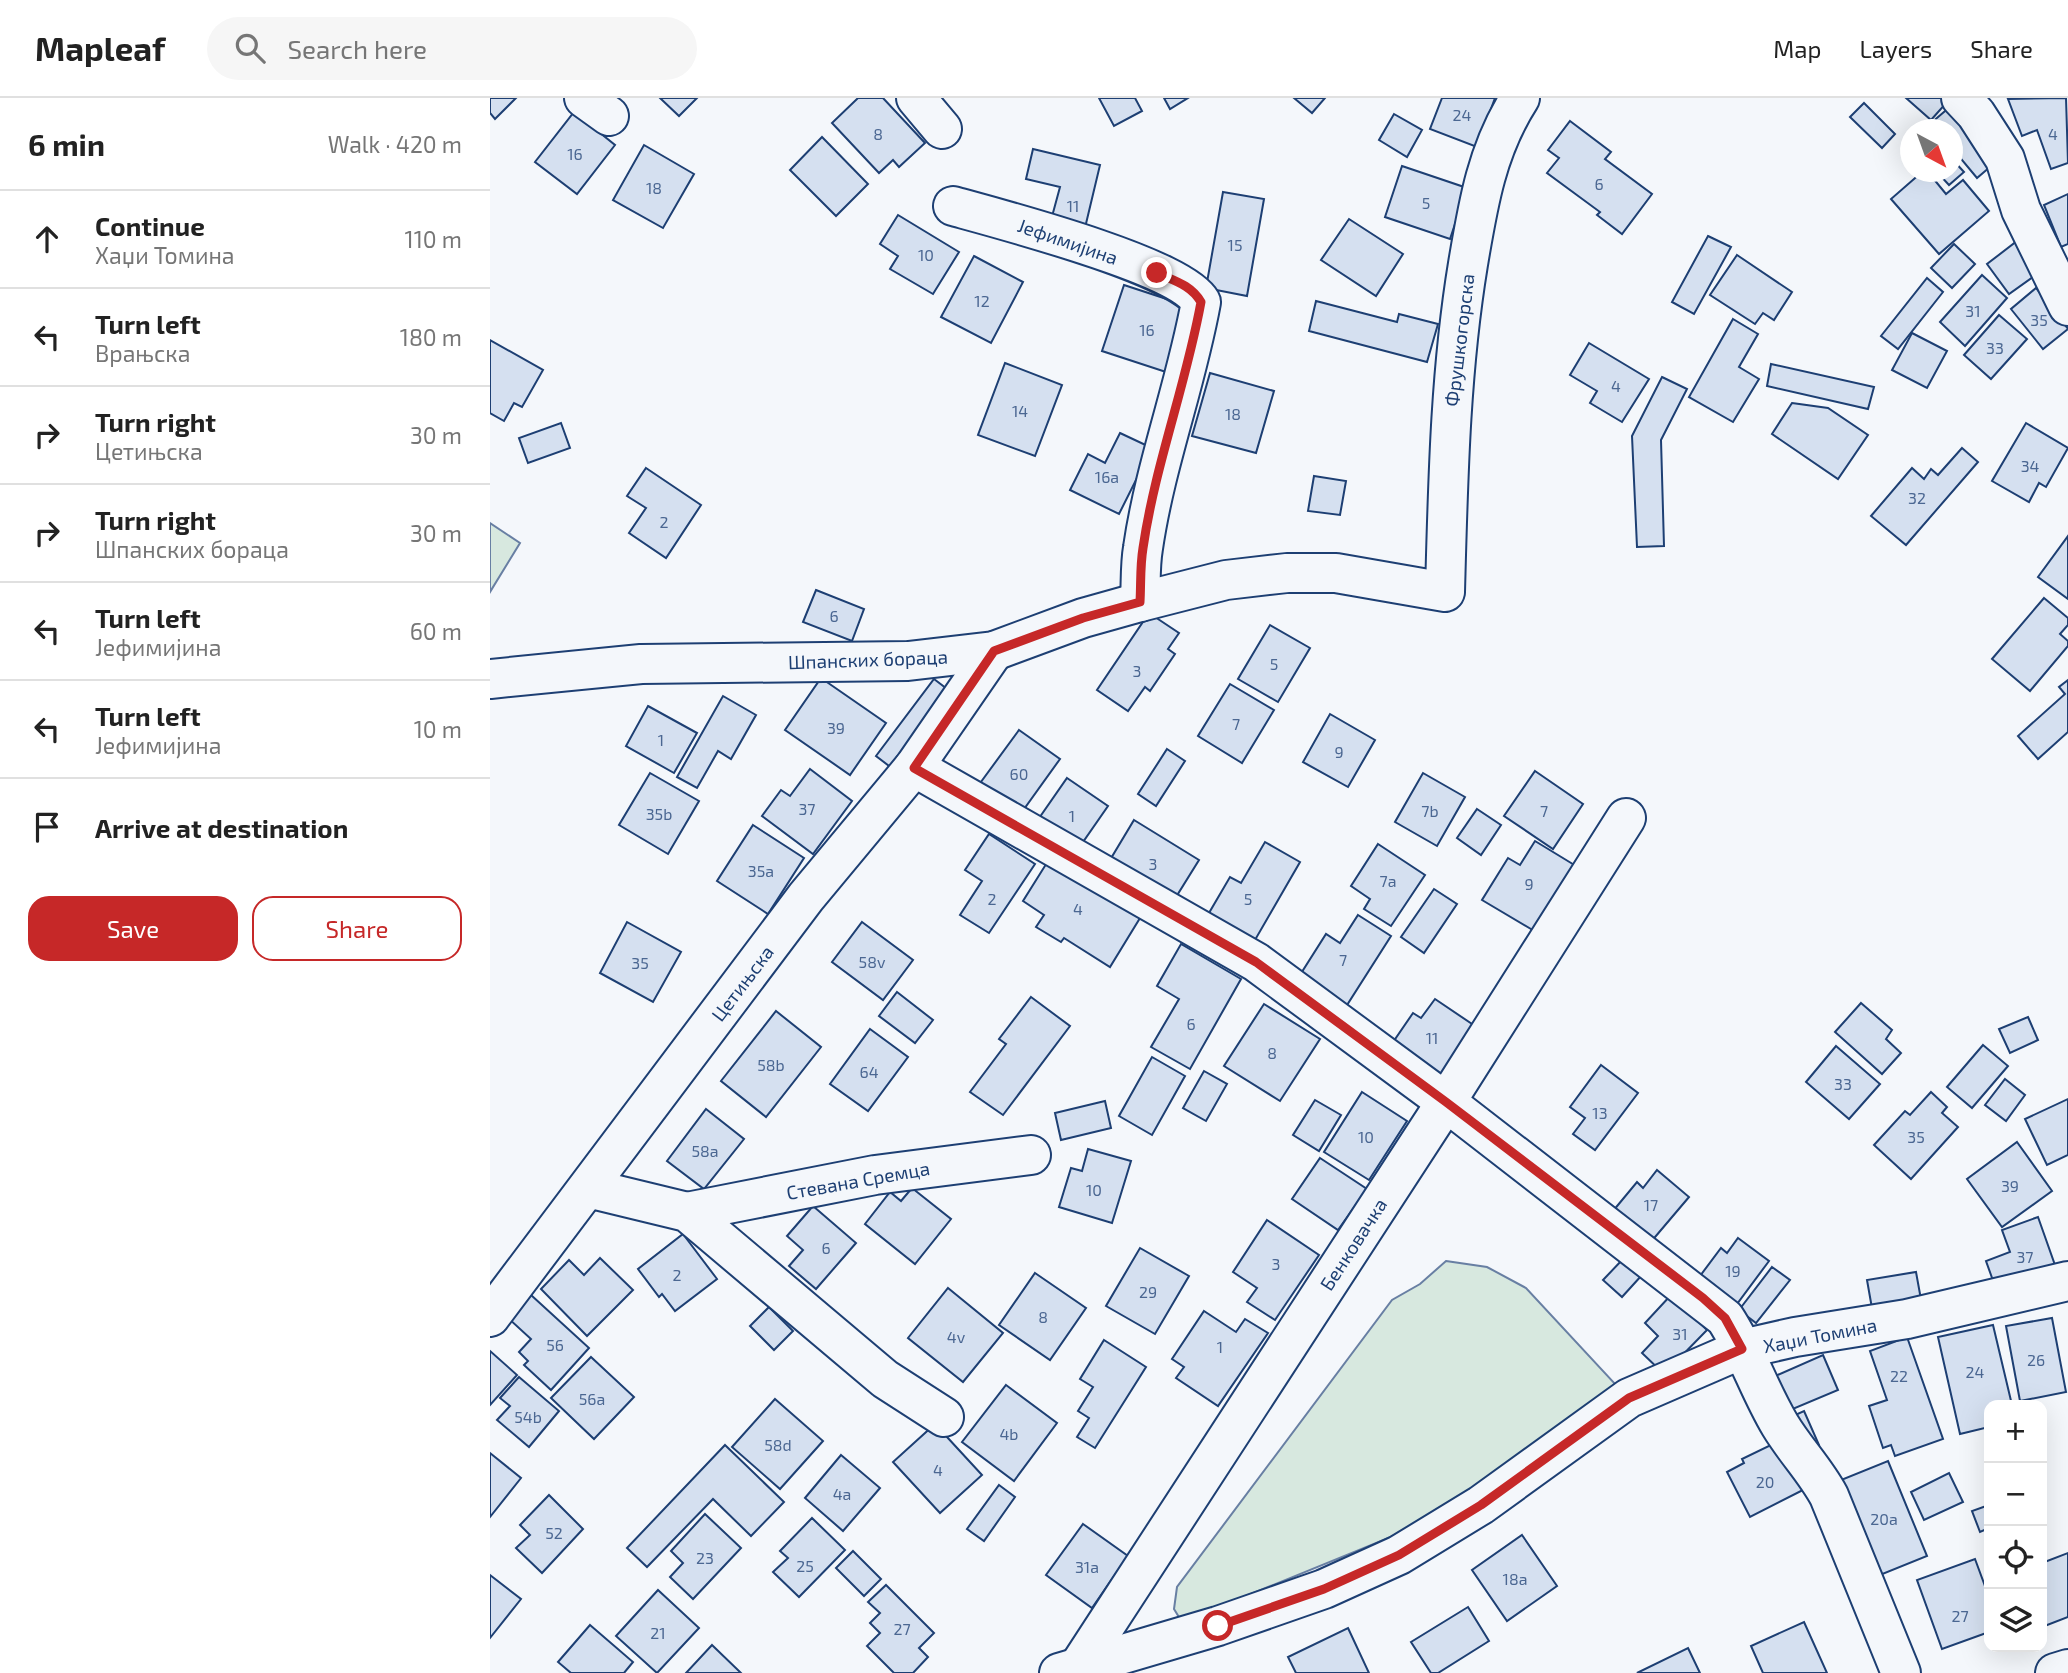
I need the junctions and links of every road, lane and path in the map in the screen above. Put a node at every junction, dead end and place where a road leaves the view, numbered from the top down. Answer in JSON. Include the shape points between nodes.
{"nodes":[{"id":1,"x":916,"y":98,"type":"edge"},
{"id":2,"x":1520,"y":98,"type":"edge"},
{"id":3,"x":1961,"y":98,"type":"edge"},
{"id":4,"x":942,"y":129,"type":"dead end"},
{"id":5,"x":953,"y":206,"type":"dead end"},
{"id":6,"x":2068,"y":306,"type":"edge"},
{"id":7,"x":1445,"y":592,"type":"joint"},
{"id":8,"x":1140,"y":602,"type":"junction"},
{"id":9,"x":994,"y":651,"type":"junction"},
{"id":10,"x":490,"y":679,"type":"edge"},
{"id":11,"x":914,"y":768,"type":"junction"},
{"id":12,"x":1626,"y":818,"type":"dead end"},
{"id":13,"x":1446,"y":1102,"type":"junction"},
{"id":14,"x":1031,"y":1155,"type":"dead end"},
{"id":15,"x":588,"y":1188,"type":"junction"},
{"id":16,"x":687,"y":1212,"type":"junction"},
{"id":17,"x":2068,"y":1281,"type":"edge"},
{"id":18,"x":490,"y":1317,"type":"edge"},
{"id":19,"x":1742,"y":1349,"type":"junction"},
{"id":20,"x":944,"y":1417,"type":"dead end"},
{"id":21,"x":2068,"y":1669,"type":"edge"},
{"id":22,"x":1068,"y":1671,"type":"edge"},
{"id":23,"x":1901,"y":1673,"type":"edge"},
{"id":24,"x":2055,"y":1673,"type":"edge"}],
"edges":[{"from":1,"to":4,"type":"street"},
{"from":2,"to":7,"type":"street","name":"Фрушкогорска","via":[[1485,170],[1456,335]]},
{"from":3,"to":6,"type":"street","via":[[2005,159],[2021,211]]},
{"from":5,"to":8,"type":"street","name":"Јефимијина","via":[[1056,234],[1157,273],[1195,291],[1201,302],[1152,498],[1142,551]]},
{"from":7,"to":8,"type":"street","name":"Шпанских бораца","via":[[1336,573],[1287,573],[1226,580]]},
{"from":8,"to":9,"type":"street","name":"Шпанских бораца"},
{"from":9,"to":10,"type":"street","name":"Шпанских бораца","via":[[908,661],[641,664]]},
{"from":9,"to":11,"type":"street","name":"Цетињска"},
{"from":11,"to":13,"type":"street","via":[[1256,962]]},
{"from":11,"to":15,"type":"street","name":"Цетињска","via":[[806,897]]},
{"from":12,"to":13,"type":"street","name":"Бенковачка"},
{"from":13,"to":19,"type":"street","via":[[1703,1298],[1725,1318]]},
{"from":13,"to":22,"type":"street","name":"Бенковачка"},
{"from":14,"to":16,"type":"street","name":"Стевана Сремца","via":[[875,1175]]},
{"from":15,"to":16,"type":"street","name":"Стевана Сремца"},
{"from":15,"to":18,"type":"street","name":"Цетињска"},
{"from":16,"to":20,"type":"street","name":"Стевана Сремца","via":[[884,1379]]},
{"from":17,"to":19,"type":"street","name":"Хаџи Томина","via":[[1907,1319]]},
{"from":19,"to":22,"type":"street","name":"Хаџи Томина","via":[[1629,1398],[1481,1505],[1399,1555],[1324,1589]]},
{"from":19,"to":23,"type":"street","via":[[1780,1425],[1829,1496]]},
{"from":21,"to":24,"type":"street"}]}
